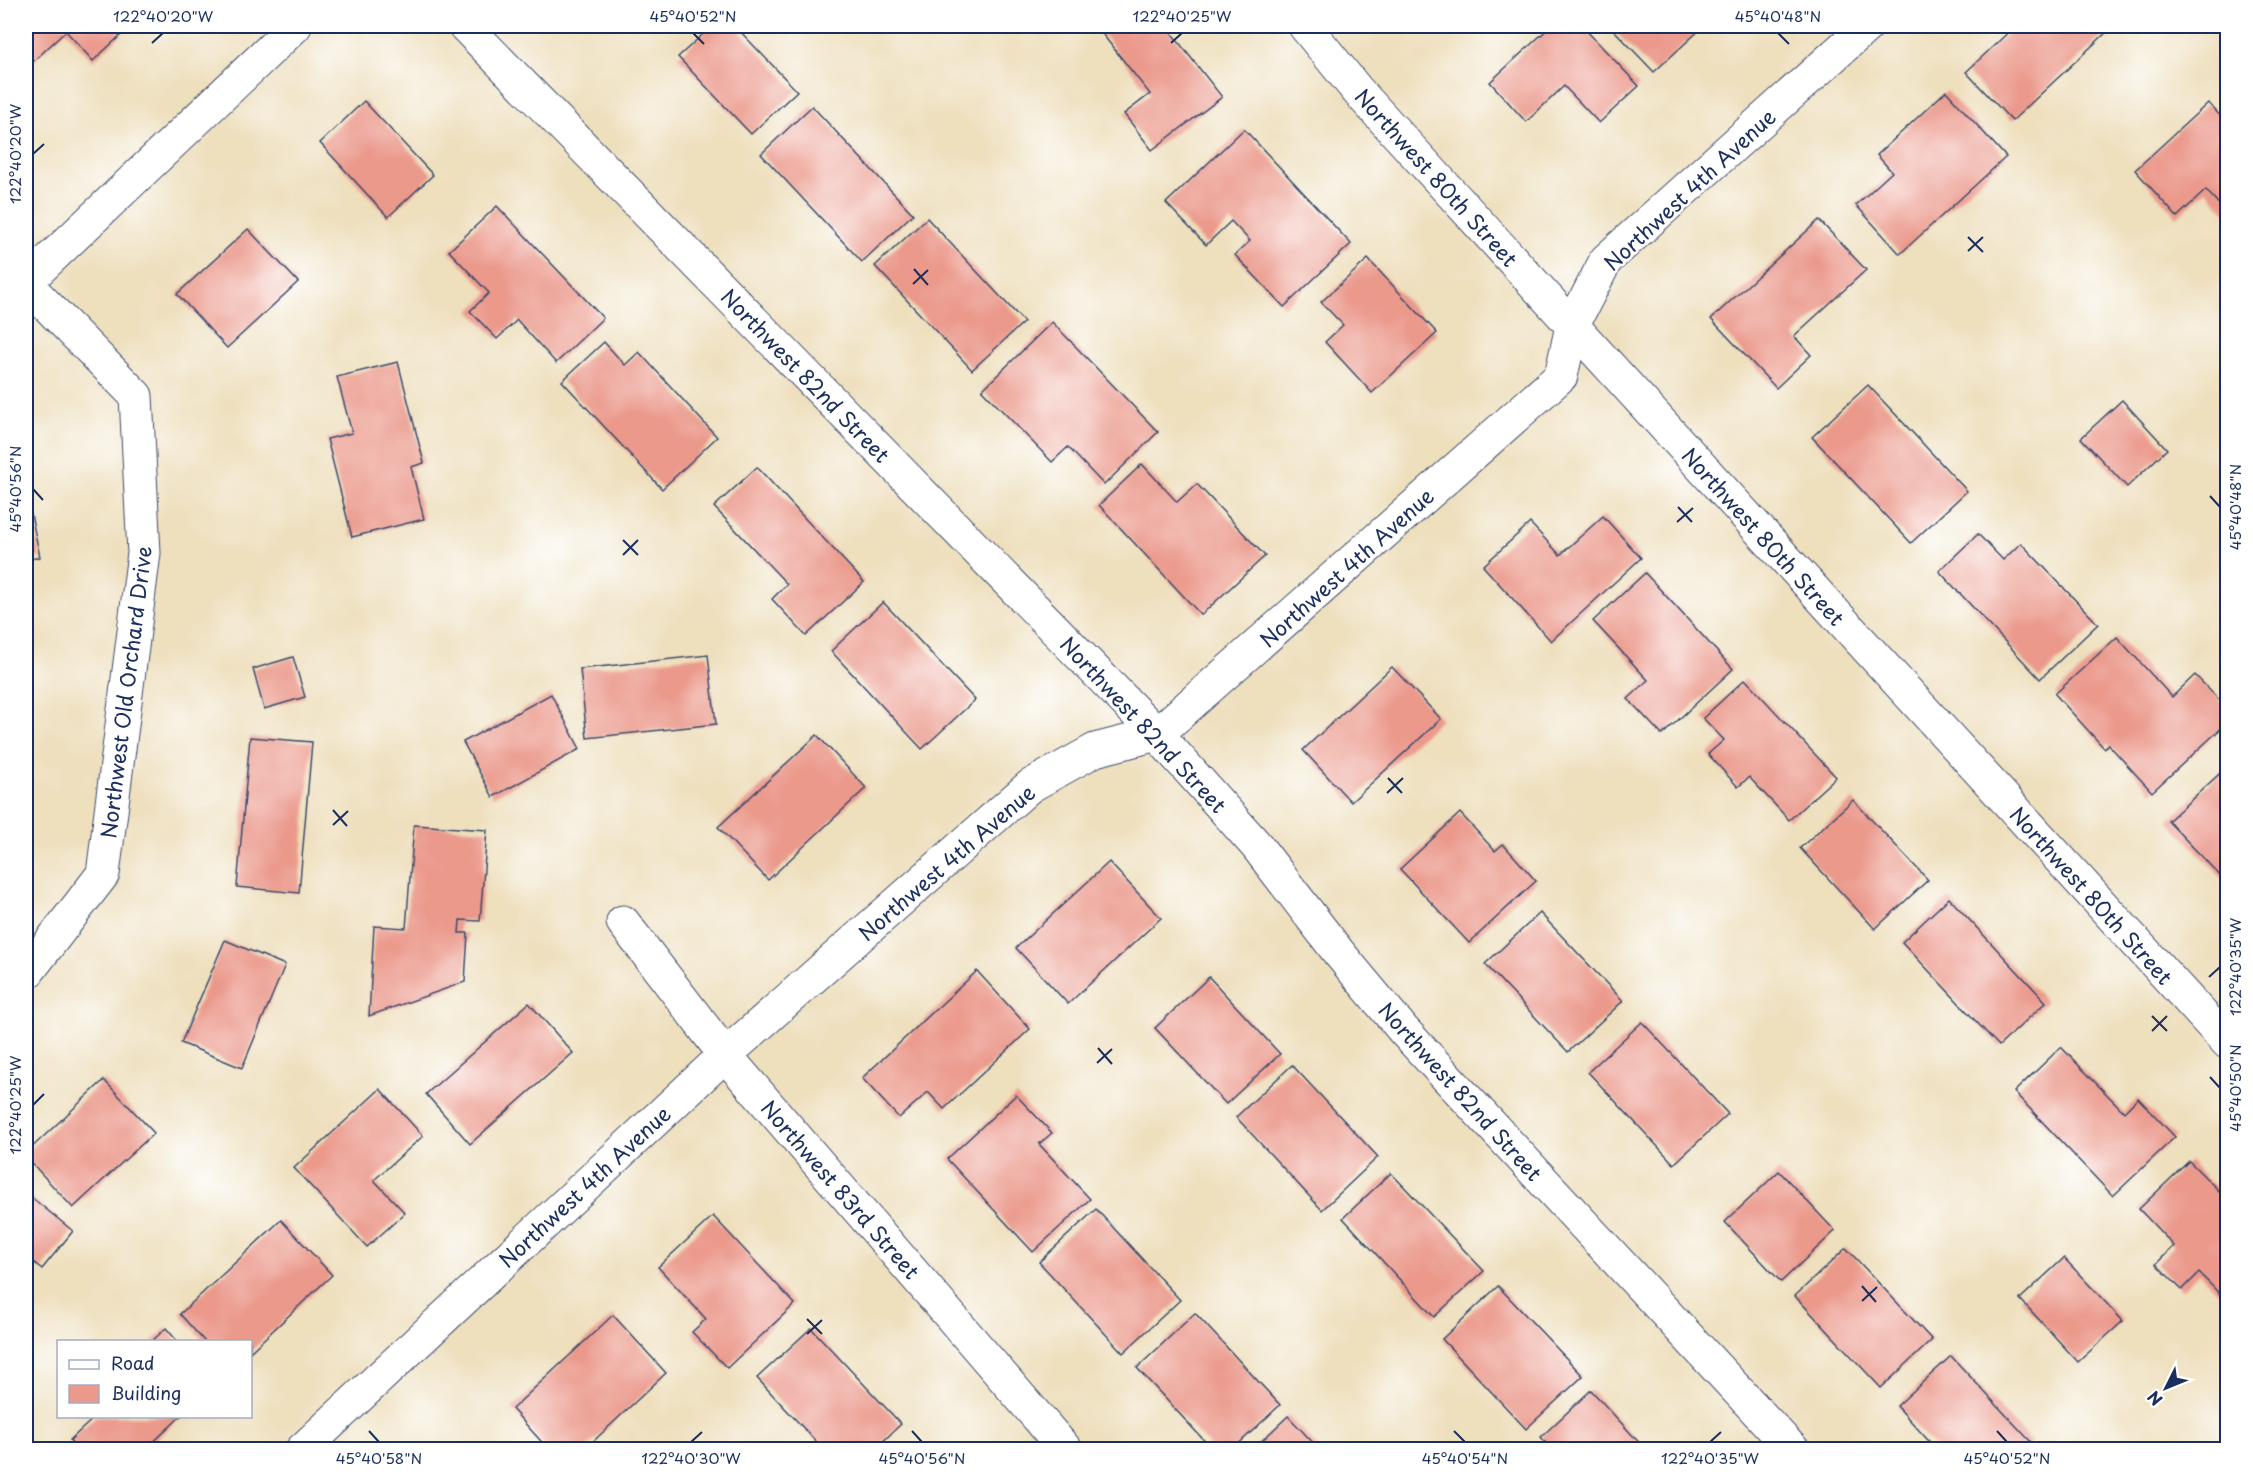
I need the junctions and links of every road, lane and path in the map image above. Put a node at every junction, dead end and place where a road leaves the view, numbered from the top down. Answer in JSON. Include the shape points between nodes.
{"nodes":[{"id":1,"x":296,"y":26,"type":"edge"},
{"id":2,"x":465,"y":26,"type":"edge"},
{"id":3,"x":1305,"y":26,"type":"edge"},
{"id":4,"x":1867,"y":26,"type":"edge"},
{"id":5,"x":26,"y":283,"type":"edge"},
{"id":6,"x":1572,"y":326,"type":"junction"},
{"id":7,"x":1157,"y":734,"type":"junction"},
{"id":8,"x":624,"y":922,"type":"dead end"},
{"id":9,"x":26,"y":974,"type":"edge"},
{"id":10,"x":2228,"y":1043,"type":"edge"},
{"id":11,"x":725,"y":1055,"type":"junction"},
{"id":12,"x":302,"y":1449,"type":"edge"},
{"id":13,"x":1066,"y":1449,"type":"edge"},
{"id":14,"x":1793,"y":1449,"type":"edge"}],
"edges":[{"from":1,"to":5,"type":"street","name":"Northwest Old Orchard Drive"},
{"from":2,"to":7,"type":"street","name":"Northwest 82nd Street"},
{"from":3,"to":6,"type":"street","name":"Northwest 80th Street","via":[[1357,90]]},
{"from":4,"to":6,"type":"street","name":"Northwest 4th Avenue","via":[[1606,260]]},
{"from":5,"to":9,"type":"street","name":"Northwest Old Orchard Drive","via":[[136,396],[144,553],[104,874]]},
{"from":6,"to":7,"type":"street","name":"Northwest 4th Avenue","via":[[1561,375]]},
{"from":6,"to":10,"type":"street","name":"Northwest 80th Street"},
{"from":7,"to":11,"type":"street","name":"Northwest 4th Avenue","via":[[1095,750],[1030,786]]},
{"from":7,"to":14,"type":"street","name":"Northwest 82nd Street","via":[[1256,845],[1404,1031]]},
{"from":8,"to":11,"type":"street","name":"Northwest 83rd Street"},
{"from":11,"to":12,"type":"street","name":"Northwest 4th Avenue"},
{"from":11,"to":13,"type":"street","name":"Northwest 83rd Street"}]}
